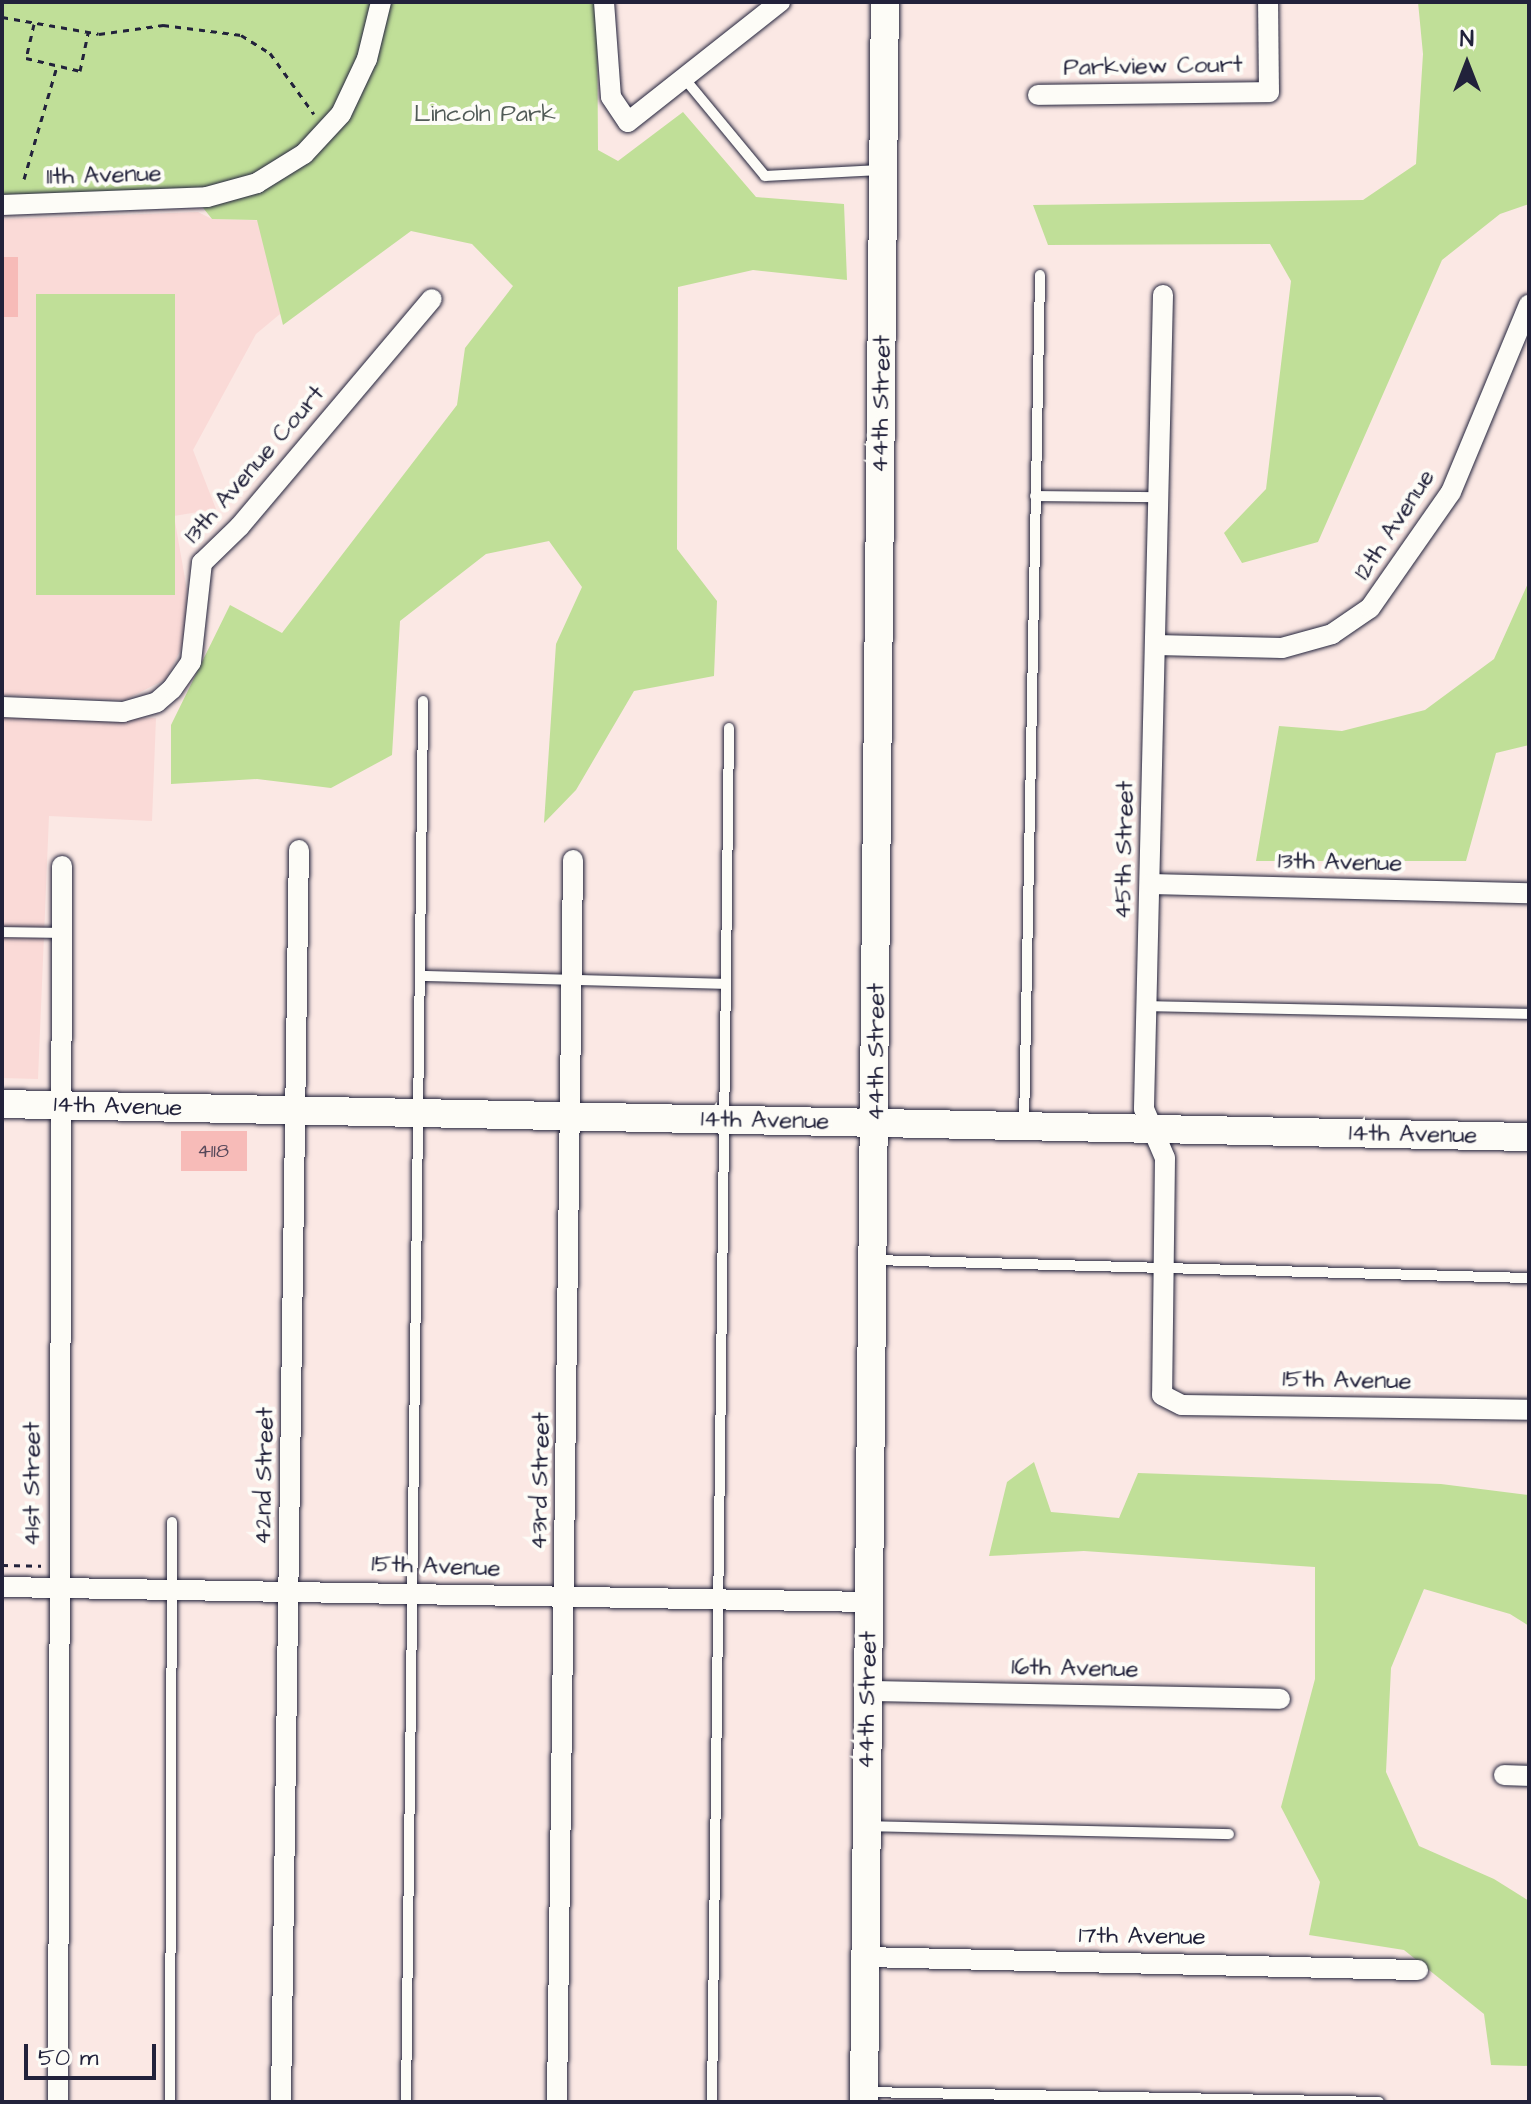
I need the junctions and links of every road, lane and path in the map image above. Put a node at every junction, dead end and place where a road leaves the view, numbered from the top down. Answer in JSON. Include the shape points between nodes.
{"nodes":[{"id":1,"x":381,"y":2,"type":"edge"},
{"id":2,"x":604,"y":2,"type":"edge"},
{"id":3,"x":780,"y":2,"type":"edge"},
{"id":4,"x":885,"y":2,"type":"edge"},
{"id":5,"x":1268,"y":2,"type":"edge"},
{"id":6,"x":2,"y":17,"type":"edge"},
{"id":7,"x":34,"y":24,"type":"junction"},
{"id":8,"x":88,"y":32,"type":"junction"},
{"id":9,"x":57,"y":66,"type":"junction"},
{"id":10,"x":684,"y":78,"type":"junction"},
{"id":11,"x":1038,"y":95,"type":"dead end"},
{"id":12,"x":330,"y":128,"type":"junction"},
{"id":13,"x":884,"y":170,"type":"junction"},
{"id":14,"x":24,"y":179,"type":"dead end"},
{"id":15,"x":2,"y":205,"type":"edge"},
{"id":16,"x":1040,"y":275,"type":"dead end"},
{"id":17,"x":1163,"y":295,"type":"dead end"},
{"id":18,"x":432,"y":299,"type":"dead end"},
{"id":19,"x":1529,"y":305,"type":"edge"},
{"id":20,"x":1035,"y":496,"type":"junction"},
{"id":21,"x":1159,"y":497,"type":"junction"},
{"id":22,"x":1156,"y":645,"type":"junction"},
{"id":23,"x":423,"y":701,"type":"dead end"},
{"id":24,"x":2,"y":707,"type":"edge"},
{"id":25,"x":729,"y":728,"type":"dead end"},
{"id":26,"x":299,"y":850,"type":"dead end"},
{"id":27,"x":573,"y":860,"type":"dead end"},
{"id":28,"x":62,"y":866,"type":"dead end"},
{"id":29,"x":1150,"y":884,"type":"junction"},
{"id":30,"x":1529,"y":893,"type":"edge"},
{"id":31,"x":2,"y":932,"type":"edge"},
{"id":32,"x":61,"y":933,"type":"junction"},
{"id":33,"x":422,"y":976,"type":"junction"},
{"id":34,"x":574,"y":980,"type":"junction"},
{"id":35,"x":725,"y":984,"type":"junction"},
{"id":36,"x":1147,"y":1006,"type":"junction"},
{"id":37,"x":1529,"y":1014,"type":"edge"},
{"id":38,"x":2,"y":1104,"type":"edge"},
{"id":39,"x":59,"y":1105,"type":"junction"},
{"id":40,"x":297,"y":1112,"type":"junction"},
{"id":41,"x":419,"y":1116,"type":"junction"},
{"id":42,"x":572,"y":1117,"type":"junction"},
{"id":43,"x":723,"y":1121,"type":"junction"},
{"id":44,"x":877,"y":1122,"type":"junction"},
{"id":45,"x":1024,"y":1125,"type":"junction"},
{"id":46,"x":1154,"y":1129,"type":"junction"},
{"id":47,"x":1529,"y":1137,"type":"edge"},
{"id":48,"x":875,"y":1260,"type":"junction"},
{"id":49,"x":1163,"y":1268,"type":"junction"},
{"id":50,"x":1529,"y":1278,"type":"edge"},
{"id":51,"x":1166,"y":1399,"type":"joint"},
{"id":52,"x":1529,"y":1410,"type":"edge"},
{"id":53,"x":172,"y":1522,"type":"dead end"},
{"id":54,"x":2,"y":1565,"type":"edge"},
{"id":55,"x":48,"y":1566,"type":"dead end"},
{"id":56,"x":2,"y":1587,"type":"edge"},
{"id":57,"x":59,"y":1588,"type":"junction"},
{"id":58,"x":173,"y":1588,"type":"junction"},
{"id":59,"x":289,"y":1589,"type":"junction"},
{"id":60,"x":410,"y":1593,"type":"junction"},
{"id":61,"x":565,"y":1597,"type":"junction"},
{"id":62,"x":719,"y":1600,"type":"junction"},
{"id":63,"x":869,"y":1602,"type":"junction"},
{"id":64,"x":869,"y":1691,"type":"junction"},
{"id":65,"x":1280,"y":1699,"type":"dead end"},
{"id":66,"x":1504,"y":1775,"type":"dead end"},
{"id":67,"x":1529,"y":1776,"type":"edge"},
{"id":68,"x":867,"y":1826,"type":"junction"},
{"id":69,"x":1229,"y":1834,"type":"dead end"},
{"id":70,"x":865,"y":1957,"type":"junction"},
{"id":71,"x":1418,"y":1970,"type":"dead end"},
{"id":72,"x":864,"y":2097,"type":"edge"},
{"id":73,"x":58,"y":2102,"type":"edge"},
{"id":74,"x":170,"y":2102,"type":"edge"},
{"id":75,"x":281,"y":2102,"type":"edge"},
{"id":76,"x":406,"y":2102,"type":"edge"},
{"id":77,"x":557,"y":2102,"type":"edge"},
{"id":78,"x":712,"y":2102,"type":"edge"},
{"id":79,"x":1379,"y":2102,"type":"edge"}],
"edges":[{"from":1,"to":12,"type":"street","via":[[355,92]]},
{"from":2,"to":10,"type":"street","via":[[611,97],[628,122]]},
{"from":3,"to":10,"type":"street"},
{"from":4,"to":13,"type":"street","name":"44th Street"},
{"from":5,"to":11,"type":"street","name":"Parkview Court","via":[[1269,92]]},
{"from":6,"to":7,"type":"path"},
{"from":7,"to":8,"type":"path"},
{"from":7,"to":9,"type":"path","via":[[26,58]]},
{"from":8,"to":9,"type":"path","via":[[80,71]]},
{"from":8,"to":12,"type":"path","via":[[163,25],[241,35],[270,53],[302,104]]},
{"from":9,"to":14,"type":"path"},
{"from":10,"to":13,"type":"lane","via":[[765,176]]},
{"from":12,"to":15,"type":"street","name":"11th Avenue","via":[[304,154],[257,183],[207,197]]},
{"from":13,"to":44,"type":"street","name":"44th Street"},
{"from":16,"to":20,"type":"lane"},
{"from":17,"to":21,"type":"street","name":"45th Street"},
{"from":18,"to":24,"type":"street","name":"13th Avenue Court","via":[[240,526],[202,563],[191,662],[172,689],[157,702],[123,712]]},
{"from":19,"to":22,"type":"street","name":"12th Avenue","via":[[1451,492],[1370,608],[1332,634],[1282,648]]},
{"from":20,"to":21,"type":"lane"},
{"from":20,"to":45,"type":"lane"},
{"from":21,"to":22,"type":"street","name":"45th Street"},
{"from":22,"to":29,"type":"street","name":"45th Street"},
{"from":23,"to":33,"type":"lane"},
{"from":25,"to":35,"type":"lane"},
{"from":26,"to":40,"type":"street","name":"42nd Street"},
{"from":27,"to":34,"type":"street","name":"43rd Street"},
{"from":28,"to":32,"type":"street","name":"41st Street"},
{"from":29,"to":30,"type":"street","name":"13th Avenue"},
{"from":29,"to":36,"type":"street","name":"45th Street"},
{"from":31,"to":32,"type":"lane"},
{"from":32,"to":39,"type":"street","name":"41st Street"},
{"from":33,"to":34,"type":"lane"},
{"from":33,"to":41,"type":"lane"},
{"from":34,"to":35,"type":"lane"},
{"from":34,"to":42,"type":"street","name":"43rd Street"},
{"from":35,"to":43,"type":"lane"},
{"from":36,"to":37,"type":"lane"},
{"from":36,"to":46,"type":"street","name":"45th Street","via":[[1144,1109]]},
{"from":38,"to":39,"type":"street","name":"14th Avenue"},
{"from":39,"to":40,"type":"street","name":"14th Avenue"},
{"from":39,"to":57,"type":"street","name":"41st Street"},
{"from":40,"to":41,"type":"street","name":"14th Avenue"},
{"from":40,"to":59,"type":"street","name":"42nd Street"},
{"from":41,"to":42,"type":"street","name":"14th Avenue"},
{"from":41,"to":60,"type":"lane"},
{"from":42,"to":43,"type":"street","name":"14th Avenue"},
{"from":42,"to":61,"type":"street","name":"43rd Street"},
{"from":43,"to":44,"type":"street","name":"14th Avenue"},
{"from":43,"to":62,"type":"lane"},
{"from":44,"to":45,"type":"street","name":"14th Avenue"},
{"from":44,"to":48,"type":"street","name":"44th Street"},
{"from":45,"to":46,"type":"street","name":"14th Avenue"},
{"from":46,"to":47,"type":"street","name":"14th Avenue"},
{"from":46,"to":49,"type":"street","name":"45th Street","via":[[1165,1158]]},
{"from":48,"to":49,"type":"lane"},
{"from":48,"to":63,"type":"street","name":"44th Street"},
{"from":49,"to":50,"type":"lane"},
{"from":49,"to":51,"type":"street","name":"45th Street","via":[[1161,1388]]},
{"from":51,"to":52,"type":"street","name":"15th Avenue","via":[[1182,1405]]},
{"from":53,"to":58,"type":"lane"},
{"from":54,"to":55,"type":"path"},
{"from":56,"to":57,"type":"street","name":"15th Avenue"},
{"from":57,"to":58,"type":"street","name":"15th Avenue"},
{"from":57,"to":73,"type":"street","name":"41st Street"},
{"from":58,"to":59,"type":"street","name":"15th Avenue"},
{"from":58,"to":74,"type":"lane"},
{"from":59,"to":60,"type":"street","name":"15th Avenue"},
{"from":59,"to":75,"type":"street","name":"42nd Street"},
{"from":60,"to":61,"type":"street","name":"15th Avenue"},
{"from":60,"to":76,"type":"lane"},
{"from":61,"to":62,"type":"street","name":"15th Avenue"},
{"from":61,"to":77,"type":"street","name":"43rd Street"},
{"from":62,"to":63,"type":"street","name":"15th Avenue"},
{"from":62,"to":78,"type":"lane"},
{"from":63,"to":64,"type":"street","name":"44th Street"},
{"from":64,"to":65,"type":"street","name":"16th Avenue"},
{"from":64,"to":68,"type":"street","name":"44th Street"},
{"from":66,"to":67,"type":"street"},
{"from":68,"to":69,"type":"lane"},
{"from":68,"to":70,"type":"street","name":"44th Street"},
{"from":70,"to":71,"type":"street","name":"17th Avenue"},
{"from":70,"to":72,"type":"street","name":"44th Street"},
{"from":72,"to":79,"type":"lane"}]}
